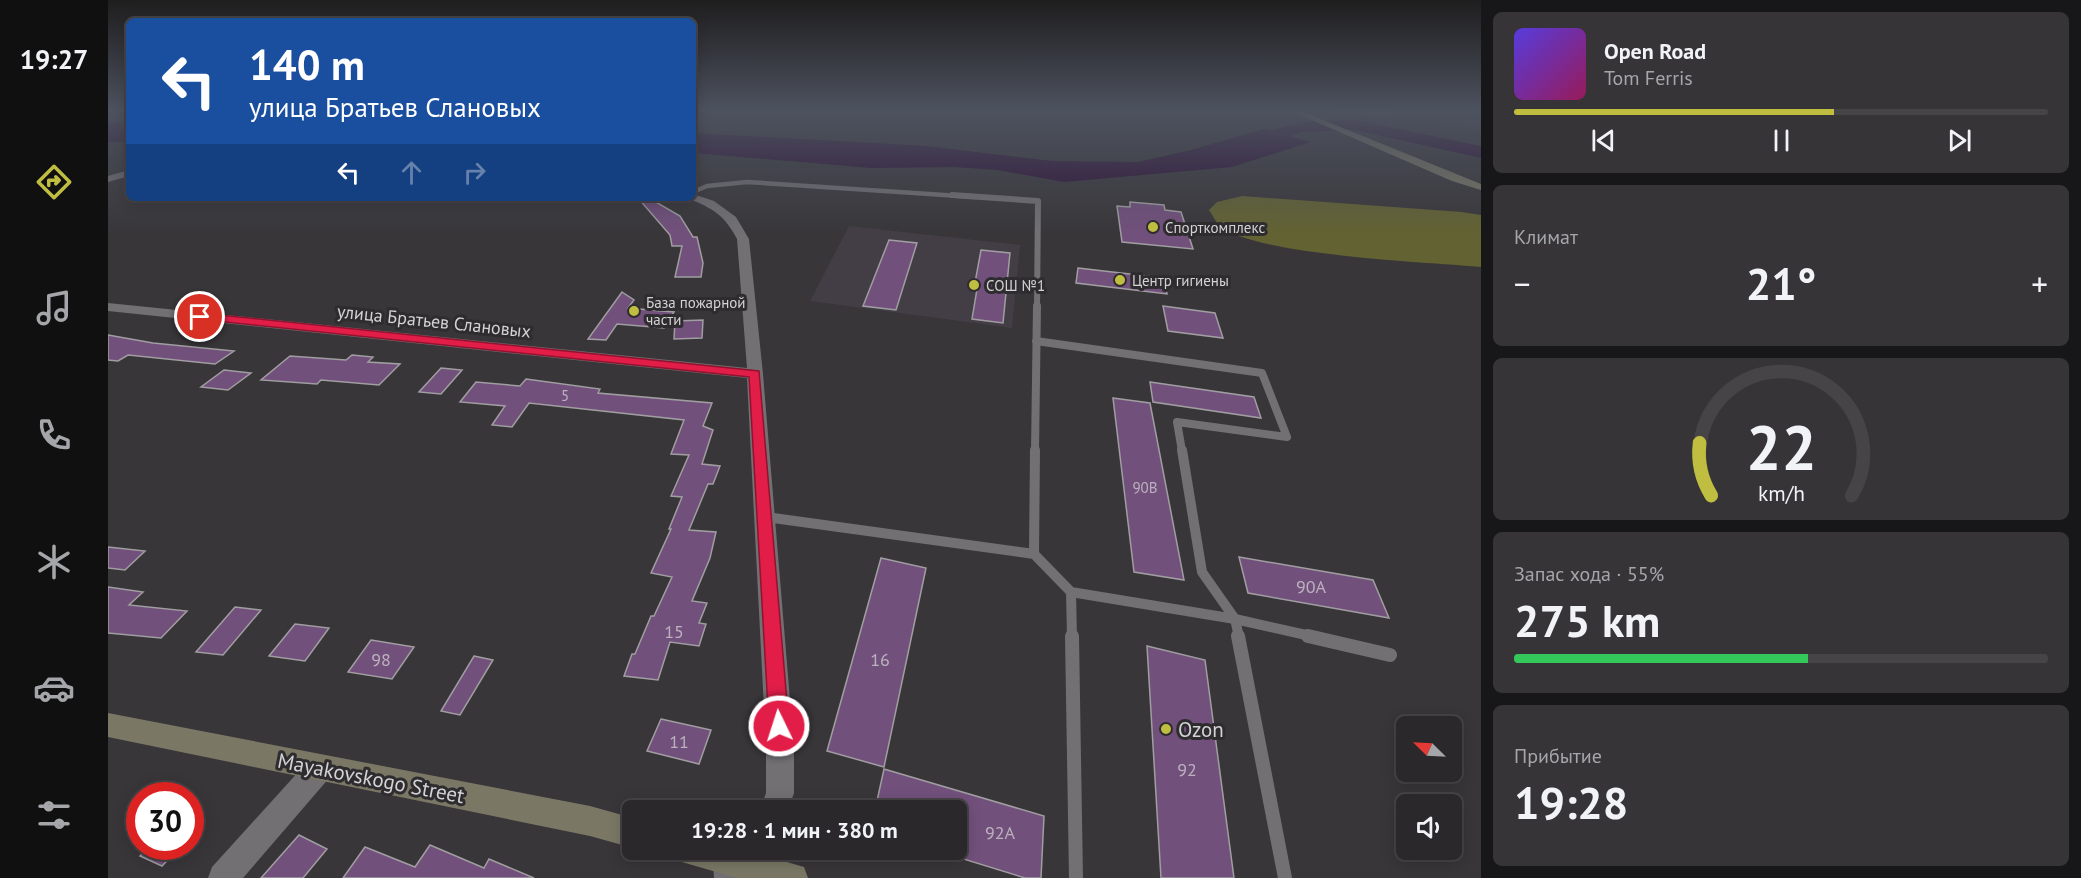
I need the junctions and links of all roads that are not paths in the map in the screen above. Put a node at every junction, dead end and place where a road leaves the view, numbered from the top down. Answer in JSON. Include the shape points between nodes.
{"nodes":[{"id":1,"x":1393,"y":152,"type":"edge"},
{"id":2,"x":126,"y":173,"type":"edge"},
{"id":3,"x":108,"y":179,"type":"edge"},
{"id":4,"x":1481,"y":187,"type":"edge"},
{"id":5,"x":696,"y":191,"type":"edge"},
{"id":6,"x":696,"y":198,"type":"edge"},
{"id":7,"x":108,"y":307,"type":"edge"},
{"id":8,"x":1036,"y":341,"type":"junction"},
{"id":9,"x":755,"y":374,"type":"junction"},
{"id":10,"x":766,"y":517,"type":"junction"},
{"id":11,"x":1034,"y":554,"type":"junction"},
{"id":12,"x":1071,"y":592,"type":"junction"},
{"id":13,"x":1234,"y":619,"type":"junction"},
{"id":14,"x":1390,"y":655,"type":"dead end"},
{"id":15,"x":108,"y":725,"type":"edge"},
{"id":16,"x":320,"y":768,"type":"junction"},
{"id":17,"x":778,"y":800,"type":"edge"},
{"id":18,"x":622,"y":830,"type":"edge"},
{"id":19,"x":734,"y":863,"type":"edge"},
{"id":20,"x":223,"y":878,"type":"edge"},
{"id":21,"x":793,"y":878,"type":"edge"},
{"id":22,"x":1076,"y":878,"type":"edge"},
{"id":23,"x":1285,"y":878,"type":"edge"}],
"edges":[{"from":1,"to":4,"type":"main road"},
{"from":2,"to":3,"type":"street"},
{"from":5,"to":8,"type":"lane","via":[[747,182],[1038,201]]},
{"from":6,"to":9,"type":"street","via":[[732,219],[743,239]]},
{"from":7,"to":9,"type":"street","name":"улица Братьев Слановых"},
{"from":8,"to":11,"type":"lane"},
{"from":8,"to":13,"type":"lane","via":[[1262,372],[1287,437],[1177,422],[1202,572]]},
{"from":9,"to":10,"type":"street"},
{"from":10,"to":11,"type":"lane"},
{"from":10,"to":17,"type":"street","via":[[780,748]]},
{"from":11,"to":12,"type":"lane"},
{"from":12,"to":13,"type":"lane"},
{"from":12,"to":22,"type":"lane"},
{"from":13,"to":14,"type":"lane"},
{"from":13,"to":23,"type":"lane"},
{"from":15,"to":16,"type":"main road","name":"Mayakovskogo Street"},
{"from":16,"to":18,"type":"main road","name":"Mayakovskogo Street"},
{"from":16,"to":20,"type":"street"},
{"from":19,"to":21,"type":"main road"}]}
